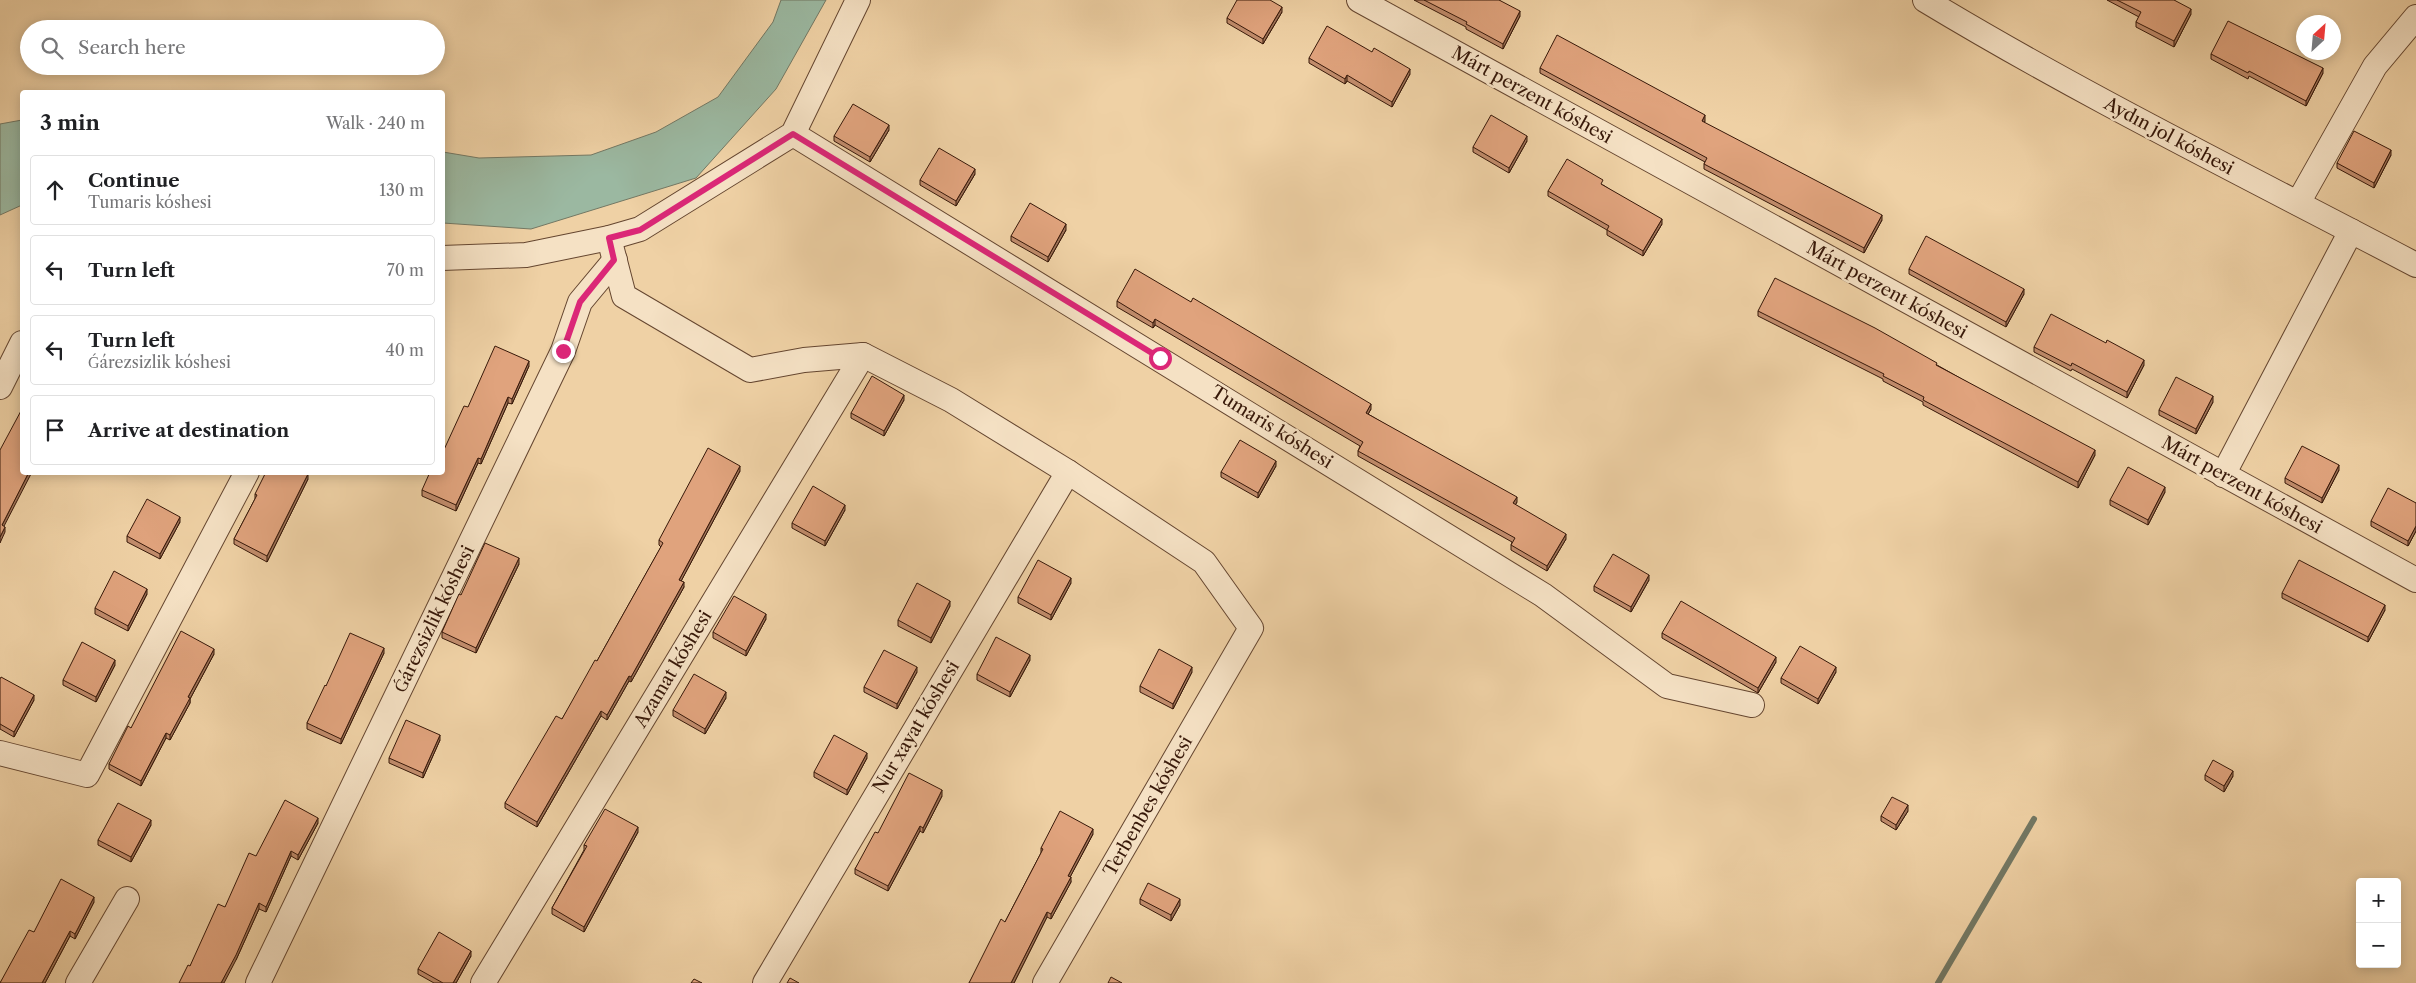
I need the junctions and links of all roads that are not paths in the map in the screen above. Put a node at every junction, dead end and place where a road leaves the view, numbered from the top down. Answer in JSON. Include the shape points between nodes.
{"nodes":[{"id":1,"x":858,"y":0,"type":"edge"},
{"id":2,"x":1359,"y":0,"type":"edge"},
{"id":3,"x":1925,"y":0,"type":"edge"},
{"id":4,"x":2416,"y":17,"type":"edge"},
{"id":5,"x":793,"y":134,"type":"junction"},
{"id":6,"x":2298,"y":203,"type":"junction"},
{"id":7,"x":2351,"y":231,"type":"junction"},
{"id":8,"x":612,"y":249,"type":"junction"},
{"id":9,"x":445,"y":258,"type":"edge"},
{"id":10,"x":2416,"y":265,"type":"edge"},
{"id":11,"x":20,"y":347,"type":"edge"},
{"id":12,"x":863,"y":355,"type":"junction"},
{"id":13,"x":0,"y":387,"type":"edge"},
{"id":14,"x":1068,"y":472,"type":"junction"},
{"id":15,"x":245,"y":475,"type":"edge"},
{"id":16,"x":2223,"y":475,"type":"junction"},
{"id":17,"x":2416,"y":580,"type":"edge"},
{"id":18,"x":1752,"y":705,"type":"dead end"},
{"id":19,"x":0,"y":753,"type":"edge"},
{"id":20,"x":126,"y":899,"type":"dead end"},
{"id":21,"x":78,"y":983,"type":"edge"},
{"id":22,"x":258,"y":983,"type":"edge"},
{"id":23,"x":483,"y":983,"type":"edge"},
{"id":24,"x":764,"y":983,"type":"edge"},
{"id":25,"x":1045,"y":983,"type":"edge"}],
"edges":[{"from":1,"to":5,"type":"street"},
{"from":2,"to":16,"type":"street","name":"Márt perzent kóshesi"},
{"from":3,"to":6,"type":"street","name":"Aydın jol kóshesi","via":[[2151,128]]},
{"from":4,"to":6,"type":"street","via":[[2375,66]]},
{"from":5,"to":8,"type":"street"},
{"from":5,"to":18,"type":"street","name":"Tumaris kóshesi","via":[[1543,595],[1667,686]]},
{"from":6,"to":7,"type":"street","name":"Aydın jol kóshesi"},
{"from":7,"to":10,"type":"street","name":"Aydın jol kóshesi"},
{"from":7,"to":16,"type":"street"},
{"from":8,"to":9,"type":"street"},
{"from":8,"to":12,"type":"street","via":[[624,296],[750,370],[804,360]]},
{"from":8,"to":22,"type":"street","name":"Ǵárezsizlik kóshesi","via":[[580,302],[563,351]]},
{"from":11,"to":13,"type":"street"},
{"from":12,"to":14,"type":"street","via":[[951,400]]},
{"from":12,"to":23,"type":"street","name":"Azamat kóshesi"},
{"from":14,"to":24,"type":"street","name":"Nur xayat kóshesi"},
{"from":14,"to":25,"type":"street","name":"Terbenbes kóshesi","via":[[1204,562],[1251,628]]},
{"from":15,"to":19,"type":"street","via":[[87,775]]},
{"from":16,"to":17,"type":"street","name":"Márt perzent kóshesi"},
{"from":20,"to":21,"type":"street"}]}
